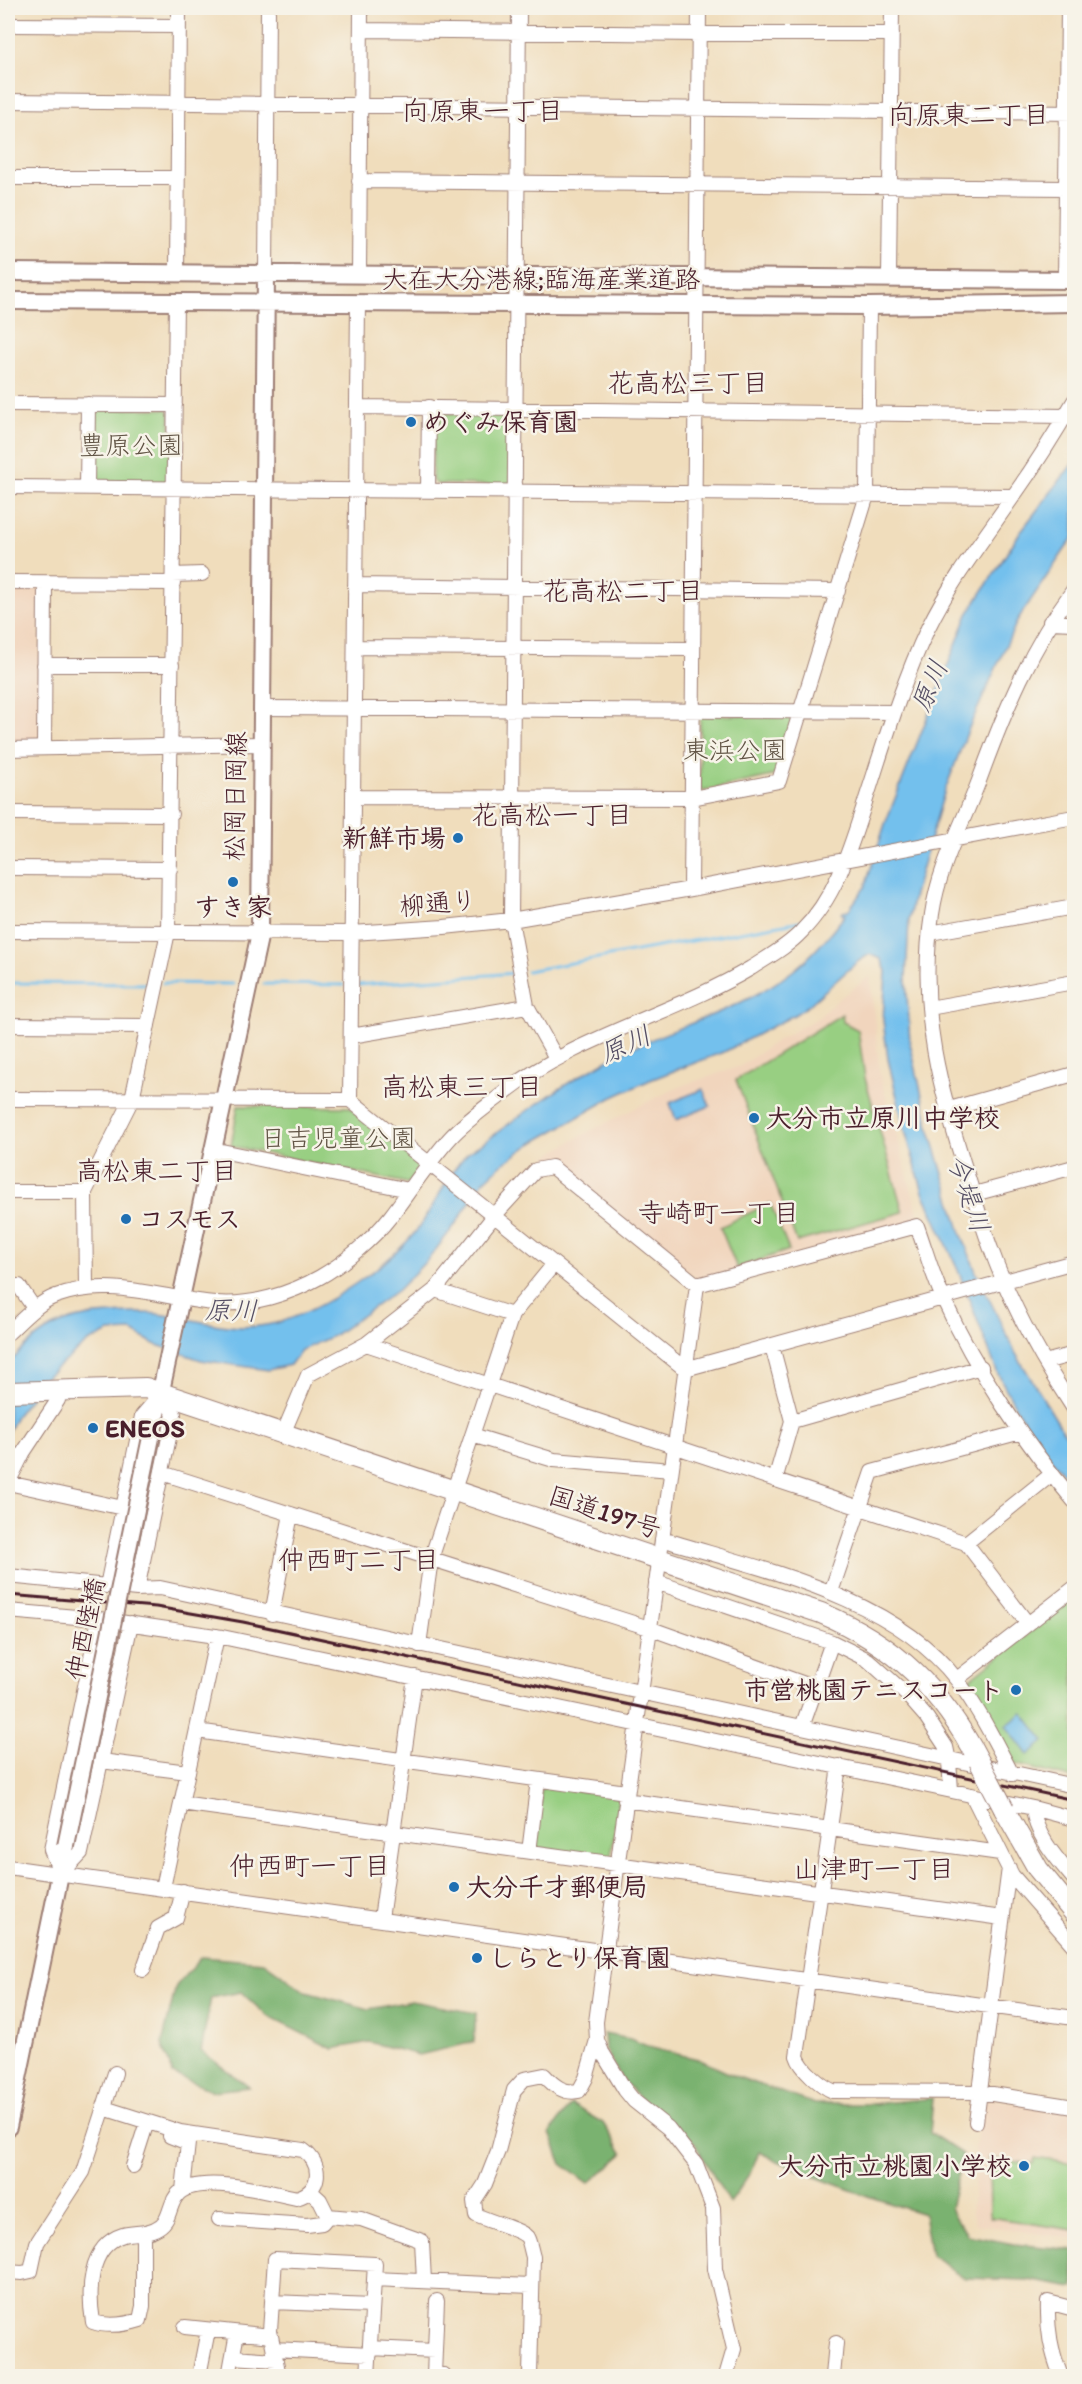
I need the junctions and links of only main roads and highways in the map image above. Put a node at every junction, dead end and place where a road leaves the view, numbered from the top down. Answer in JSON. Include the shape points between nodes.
{"nodes":[{"id":1,"x":8,"y":272,"type":"edge"},
{"id":2,"x":266,"y":274,"type":"junction"},
{"id":3,"x":1070,"y":280,"type":"edge"},
{"id":4,"x":8,"y":301,"type":"edge"},
{"id":5,"x":265,"y":303,"type":"junction"},
{"id":6,"x":1074,"y":303,"type":"edge"},
{"id":7,"x":8,"y":1392,"type":"edge"},
{"id":8,"x":161,"y":1394,"type":"junction"},
{"id":9,"x":48,"y":1397,"type":"junction"},
{"id":10,"x":8,"y":1401,"type":"edge"},
{"id":11,"x":1074,"y":1913,"type":"edge"},
{"id":12,"x":8,"y":2127,"type":"edge"}],
"edges":[{"from":1,"to":2,"type":"main road","name":"大在大分港線;臨海産業道路"},
{"from":2,"to":3,"type":"main road","name":"大在大分港線;臨海産業道路"},
{"from":2,"to":5,"type":"main road","name":"松岡日岡線"},
{"from":4,"to":5,"type":"main road","name":"大在大分港線;臨海産業道路"},
{"from":5,"to":6,"type":"main road","name":"大在大分港線;臨海産業道路"},
{"from":5,"to":8,"type":"main road","name":"松岡日岡線","via":[[260,933]]},
{"from":7,"to":9,"type":"highway","name":"国道197号"},
{"from":8,"to":9,"type":"highway","name":"国道197号","via":[[146,1388]]},
{"from":8,"to":11,"type":"highway","name":"国道197号","bridge":true,"via":[[454,1491],[660,1549],[821,1613],[874,1640],[911,1668],[957,1722],[1038,1869]]},
{"from":8,"to":12,"type":"main road","name":"仲西陸橋","bridge":true},
{"from":9,"to":10,"type":"highway","name":"国道197号"}]}
